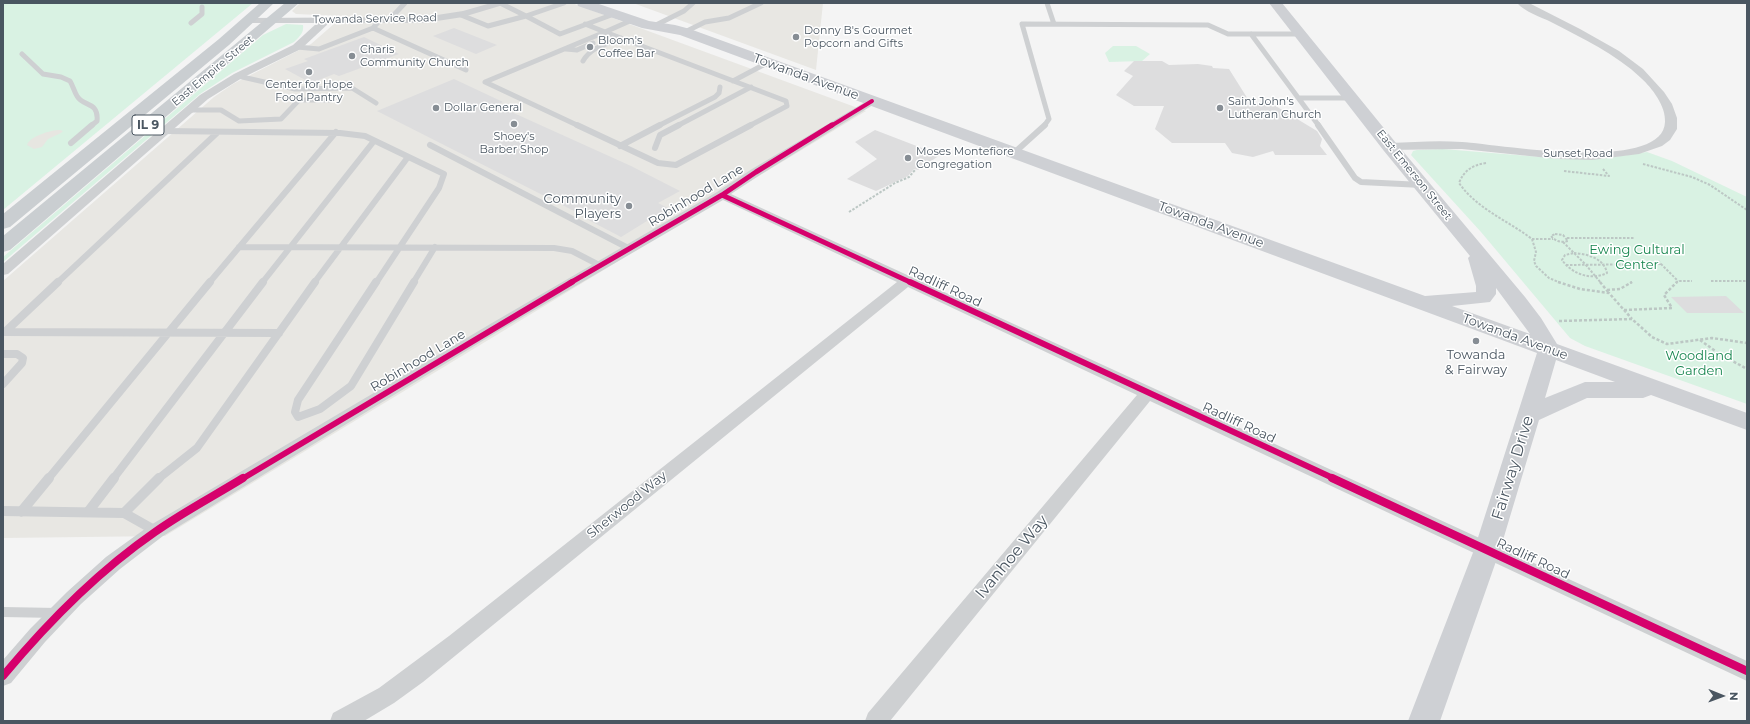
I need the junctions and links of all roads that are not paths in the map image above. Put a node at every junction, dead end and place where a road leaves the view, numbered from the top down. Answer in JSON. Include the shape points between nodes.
{"nodes":[{"id":1,"x":268,"y":3,"type":"edge"},
{"id":2,"x":293,"y":3,"type":"edge"},
{"id":3,"x":405,"y":3,"type":"edge"},
{"id":4,"x":500,"y":3,"type":"edge"},
{"id":5,"x":564,"y":3,"type":"edge"},
{"id":6,"x":583,"y":3,"type":"edge"},
{"id":7,"x":693,"y":3,"type":"edge"},
{"id":8,"x":761,"y":3,"type":"edge"},
{"id":9,"x":1047,"y":3,"type":"edge"},
{"id":10,"x":1275,"y":3,"type":"edge"},
{"id":11,"x":1522,"y":3,"type":"edge"},
{"id":12,"x":202,"y":7,"type":"dead end"},
{"id":13,"x":616,"y":9,"type":"edge"},
{"id":14,"x":461,"y":14,"type":"junction"},
{"id":15,"x":526,"y":16,"type":"junction"},
{"id":16,"x":249,"y":20,"type":"junction"},
{"id":17,"x":274,"y":20,"type":"junction"},
{"id":18,"x":326,"y":20,"type":"junction"},
{"id":19,"x":632,"y":20,"type":"junction"},
{"id":20,"x":191,"y":23,"type":"dead end"},
{"id":21,"x":381,"y":23,"type":"junction"},
{"id":22,"x":585,"y":24,"type":"junction"},
{"id":23,"x":1054,"y":24,"type":"junction"},
{"id":24,"x":670,"y":27,"type":"junction"},
{"id":25,"x":604,"y":32,"type":"junction"},
{"id":26,"x":612,"y":34,"type":"junction"},
{"id":27,"x":1251,"y":34,"type":"junction"},
{"id":28,"x":1300,"y":34,"type":"junction"},
{"id":29,"x":621,"y":38,"type":"junction"},
{"id":30,"x":297,"y":47,"type":"junction"},
{"id":31,"x":563,"y":49,"type":"junction"},
{"id":32,"x":22,"y":54,"type":"dead end"},
{"id":33,"x":583,"y":61,"type":"dead end"},
{"id":34,"x":767,"y":63,"type":"junction"},
{"id":35,"x":466,"y":70,"type":"dead end"},
{"id":36,"x":238,"y":76,"type":"junction"},
{"id":37,"x":733,"y":81,"type":"junction"},
{"id":38,"x":720,"y":87,"type":"dead end"},
{"id":39,"x":751,"y":87,"type":"junction"},
{"id":40,"x":1300,"y":98,"type":"junction"},
{"id":41,"x":1351,"y":98,"type":"junction"},
{"id":42,"x":330,"y":100,"type":"dead end"},
{"id":43,"x":872,"y":101,"type":"junction"},
{"id":44,"x":376,"y":103,"type":"dead end"},
{"id":45,"x":189,"y":110,"type":"junction"},
{"id":46,"x":163,"y":131,"type":"junction"},
{"id":47,"x":218,"y":132,"type":"junction"},
{"id":48,"x":336,"y":132,"type":"junction"},
{"id":49,"x":374,"y":141,"type":"junction"},
{"id":50,"x":71,"y":143,"type":"dead end"},
{"id":51,"x":430,"y":145,"type":"dead end"},
{"id":52,"x":620,"y":146,"type":"junction"},
{"id":53,"x":1390,"y":147,"type":"junction"},
{"id":54,"x":655,"y":148,"type":"dead end"},
{"id":55,"x":1014,"y":153,"type":"junction"},
{"id":56,"x":408,"y":157,"type":"junction"},
{"id":57,"x":1422,"y":186,"type":"junction"},
{"id":58,"x":722,"y":195,"type":"junction"},
{"id":59,"x":3,"y":223,"type":"edge"},
{"id":60,"x":3,"y":246,"type":"edge"},
{"id":61,"x":238,"y":247,"type":"junction"},
{"id":62,"x":290,"y":247,"type":"junction"},
{"id":63,"x":340,"y":247,"type":"junction"},
{"id":64,"x":400,"y":247,"type":"junction"},
{"id":65,"x":435,"y":247,"type":"junction"},
{"id":66,"x":630,"y":249,"type":"junction"},
{"id":67,"x":1476,"y":251,"type":"junction"},
{"id":68,"x":601,"y":266,"type":"junction"},
{"id":69,"x":3,"y":271,"type":"edge"},
{"id":70,"x":907,"y":281,"type":"junction"},
{"id":71,"x":1421,"y":302,"type":"junction"},
{"id":72,"x":4,"y":332,"type":"edge"},
{"id":73,"x":169,"y":332,"type":"junction"},
{"id":74,"x":225,"y":333,"type":"junction"},
{"id":75,"x":279,"y":333,"type":"junction"},
{"id":76,"x":1549,"y":349,"type":"junction"},
{"id":77,"x":3,"y":354,"type":"edge"},
{"id":78,"x":3,"y":384,"type":"edge"},
{"id":79,"x":1660,"y":390,"type":"junction"},
{"id":80,"x":1148,"y":393,"type":"junction"},
{"id":81,"x":1529,"y":415,"type":"junction"},
{"id":82,"x":1747,"y":422,"type":"edge"},
{"id":83,"x":3,"y":511,"type":"edge"},
{"id":84,"x":21,"y":512,"type":"junction"},
{"id":85,"x":88,"y":512,"type":"junction"},
{"id":86,"x":124,"y":513,"type":"junction"},
{"id":87,"x":156,"y":531,"type":"junction"},
{"id":88,"x":1487,"y":550,"type":"junction"},
{"id":89,"x":3,"y":612,"type":"edge"},
{"id":90,"x":57,"y":613,"type":"junction"},
{"id":91,"x":1747,"y":671,"type":"edge"},
{"id":92,"x":3,"y":676,"type":"edge"},
{"id":93,"x":341,"y":721,"type":"edge"},
{"id":94,"x":876,"y":721,"type":"edge"},
{"id":95,"x":1424,"y":721,"type":"edge"}],
"edges":[{"from":1,"to":16,"type":"main road","name":"East Empire Street","number":"IL 9"},
{"from":2,"to":17,"type":"main road","name":"East Empire Street","number":"IL 9"},
{"from":3,"to":21,"type":"lane"},
{"from":4,"to":14,"type":"street","name":"Towanda Service Road"},
{"from":4,"to":15,"type":"lane"},
{"from":5,"to":15,"type":"lane"},
{"from":6,"to":13,"type":"main road","name":"Towanda Avenue"},
{"from":7,"to":24,"type":"lane"},
{"from":8,"to":24,"type":"lane","via":[[729,18]]},
{"from":9,"to":23,"type":"lane"},
{"from":10,"to":28,"type":"main road","name":"East Emerson Street"},
{"from":11,"to":53,"type":"street","name":"Sunset Road","via":[[1610,50],[1643,74],[1662,96],[1671,113],[1673,125],[1668,135],[1656,144],[1638,151],[1594,156],[1535,154],[1464,145]]},
{"from":12,"to":20,"type":"lane","via":[[202,14]]},
{"from":13,"to":19,"type":"main road","name":"Towanda Avenue"},
{"from":13,"to":22,"type":"lane"},
{"from":13,"to":24,"type":"main road","name":"Towanda Avenue","via":[[664,18]]},
{"from":14,"to":15,"type":"lane","via":[[488,26]]},
{"from":14,"to":21,"type":"street","name":"Towanda Service Road"},
{"from":15,"to":22,"type":"lane","via":[[560,34]]},
{"from":16,"to":17,"type":"street","name":"Towanda Service Road"},
{"from":16,"to":59,"type":"main road","name":"East Empire Street","number":"IL 9"},
{"from":17,"to":18,"type":"street","name":"Towanda Service Road"},
{"from":17,"to":60,"type":"main road","name":"East Empire Street","number":"IL 9"},
{"from":18,"to":21,"type":"street","name":"Towanda Service Road"},
{"from":18,"to":30,"type":"street"},
{"from":19,"to":24,"type":"main road","name":"Towanda Avenue"},
{"from":19,"to":25,"type":"lane"},
{"from":21,"to":30,"type":"lane","via":[[319,49]]},
{"from":21,"to":35,"type":"lane"},
{"from":22,"to":25,"type":"lane"},
{"from":23,"to":27,"type":"lane","via":[[1208,25],[1228,34]]},
{"from":23,"to":55,"type":"lane","via":[[1022,24],[1049,119]]},
{"from":24,"to":34,"type":"main road","name":"Towanda Avenue"},
{"from":25,"to":26,"type":"lane"},
{"from":25,"to":31,"type":"lane"},
{"from":26,"to":29,"type":"lane"},
{"from":26,"to":31,"type":"lane","via":[[576,50]]},
{"from":27,"to":28,"type":"lane"},
{"from":27,"to":40,"type":"lane"},
{"from":28,"to":41,"type":"main road","name":"East Emerson Street"},
{"from":29,"to":33,"type":"lane","via":[[586,54]]},
{"from":29,"to":37,"type":"lane"},
{"from":30,"to":36,"type":"street"},
{"from":31,"to":52,"type":"lane","via":[[485,82]]},
{"from":32,"to":50,"type":"lane","via":[[43,74],[70,81],[77,97],[90,103],[94,108],[96,121]]},
{"from":34,"to":37,"type":"lane"},
{"from":34,"to":43,"type":"main road","name":"Towanda Avenue"},
{"from":36,"to":44,"type":"lane","via":[[295,89],[352,88]]},
{"from":36,"to":45,"type":"street","via":[[204,97]]},
{"from":37,"to":39,"type":"lane"},
{"from":38,"to":52,"type":"lane","via":[[715,97]]},
{"from":39,"to":52,"type":"lane","via":[[786,100],[787,106],[676,165],[658,163]]},
{"from":39,"to":54,"type":"lane","via":[[660,135]]},
{"from":40,"to":41,"type":"lane"},
{"from":40,"to":57,"type":"lane","via":[[1354,178],[1361,182]]},
{"from":41,"to":53,"type":"main road","name":"East Emerson Street"},
{"from":42,"to":45,"type":"lane","via":[[299,100],[281,120],[239,121],[222,110]]},
{"from":43,"to":55,"type":"main road","name":"Towanda Avenue"},
{"from":43,"to":58,"type":"street","name":"Robinhood Lane"},
{"from":45,"to":46,"type":"street"},
{"from":46,"to":47,"type":"lane"},
{"from":46,"to":69,"type":"street"},
{"from":47,"to":48,"type":"lane"},
{"from":47,"to":72,"type":"lane"},
{"from":48,"to":49,"type":"lane","via":[[366,136]]},
{"from":48,"to":61,"type":"lane"},
{"from":49,"to":56,"type":"lane"},
{"from":49,"to":62,"type":"lane"},
{"from":51,"to":66,"type":"lane"},
{"from":53,"to":57,"type":"main road","name":"East Emerson Street"},
{"from":55,"to":71,"type":"main road","name":"Towanda Avenue"},
{"from":56,"to":63,"type":"lane"},
{"from":56,"to":64,"type":"lane","via":[[444,174],[439,188]]},
{"from":57,"to":67,"type":"main road","name":"East Emerson Street"},
{"from":58,"to":66,"type":"street","name":"Robinhood Lane"},
{"from":58,"to":70,"type":"street","name":"Radliff Road"},
{"from":61,"to":62,"type":"lane"},
{"from":61,"to":73,"type":"lane"},
{"from":62,"to":63,"type":"lane"},
{"from":62,"to":74,"type":"lane"},
{"from":63,"to":64,"type":"lane"},
{"from":63,"to":75,"type":"lane"},
{"from":64,"to":65,"type":"lane"},
{"from":64,"to":65,"type":"lane","via":[[298,400],[295,412],[298,417],[332,403],[351,386]]},
{"from":65,"to":68,"type":"lane","via":[[554,248],[572,251]]},
{"from":66,"to":68,"type":"street","name":"Robinhood Lane"},
{"from":67,"to":71,"type":"main road","via":[[1486,286],[1483,298]]},
{"from":67,"to":76,"type":"main road","name":"East Emerson Street","via":[[1518,302]]},
{"from":68,"to":87,"type":"street","name":"Robinhood Lane"},
{"from":70,"to":80,"type":"street","name":"Radliff Road"},
{"from":70,"to":93,"type":"street","name":"Sherwood Way","via":[[434,660],[385,695]]},
{"from":71,"to":76,"type":"main road","name":"Towanda Avenue"},
{"from":72,"to":73,"type":"lane"},
{"from":73,"to":74,"type":"lane"},
{"from":73,"to":84,"type":"lane"},
{"from":74,"to":75,"type":"lane"},
{"from":74,"to":85,"type":"lane"},
{"from":75,"to":86,"type":"lane","via":[[197,448],[162,475]]},
{"from":76,"to":79,"type":"main road","name":"Towanda Avenue"},
{"from":76,"to":81,"type":"main road","name":"Fairway Drive"},
{"from":77,"to":78,"type":"lane","via":[[17,354],[23,358],[22,364]]},
{"from":79,"to":81,"type":"main road","via":[[1585,390]]},
{"from":79,"to":82,"type":"main road","name":"Towanda Avenue"},
{"from":80,"to":88,"type":"street","name":"Radliff Road"},
{"from":80,"to":94,"type":"street","name":"Ivanhoe Way"},
{"from":81,"to":88,"type":"main road","name":"Fairway Drive"},
{"from":83,"to":84,"type":"lane"},
{"from":84,"to":85,"type":"lane"},
{"from":85,"to":86,"type":"lane"},
{"from":86,"to":87,"type":"lane"},
{"from":87,"to":90,"type":"street","name":"Robinhood Lane","via":[[113,562]]},
{"from":88,"to":91,"type":"street","name":"Radliff Road"},
{"from":88,"to":95,"type":"main road","name":"Fairway Drive"},
{"from":89,"to":90,"type":"lane"},
{"from":90,"to":92,"type":"street","name":"Robinhood Lane"}]}
